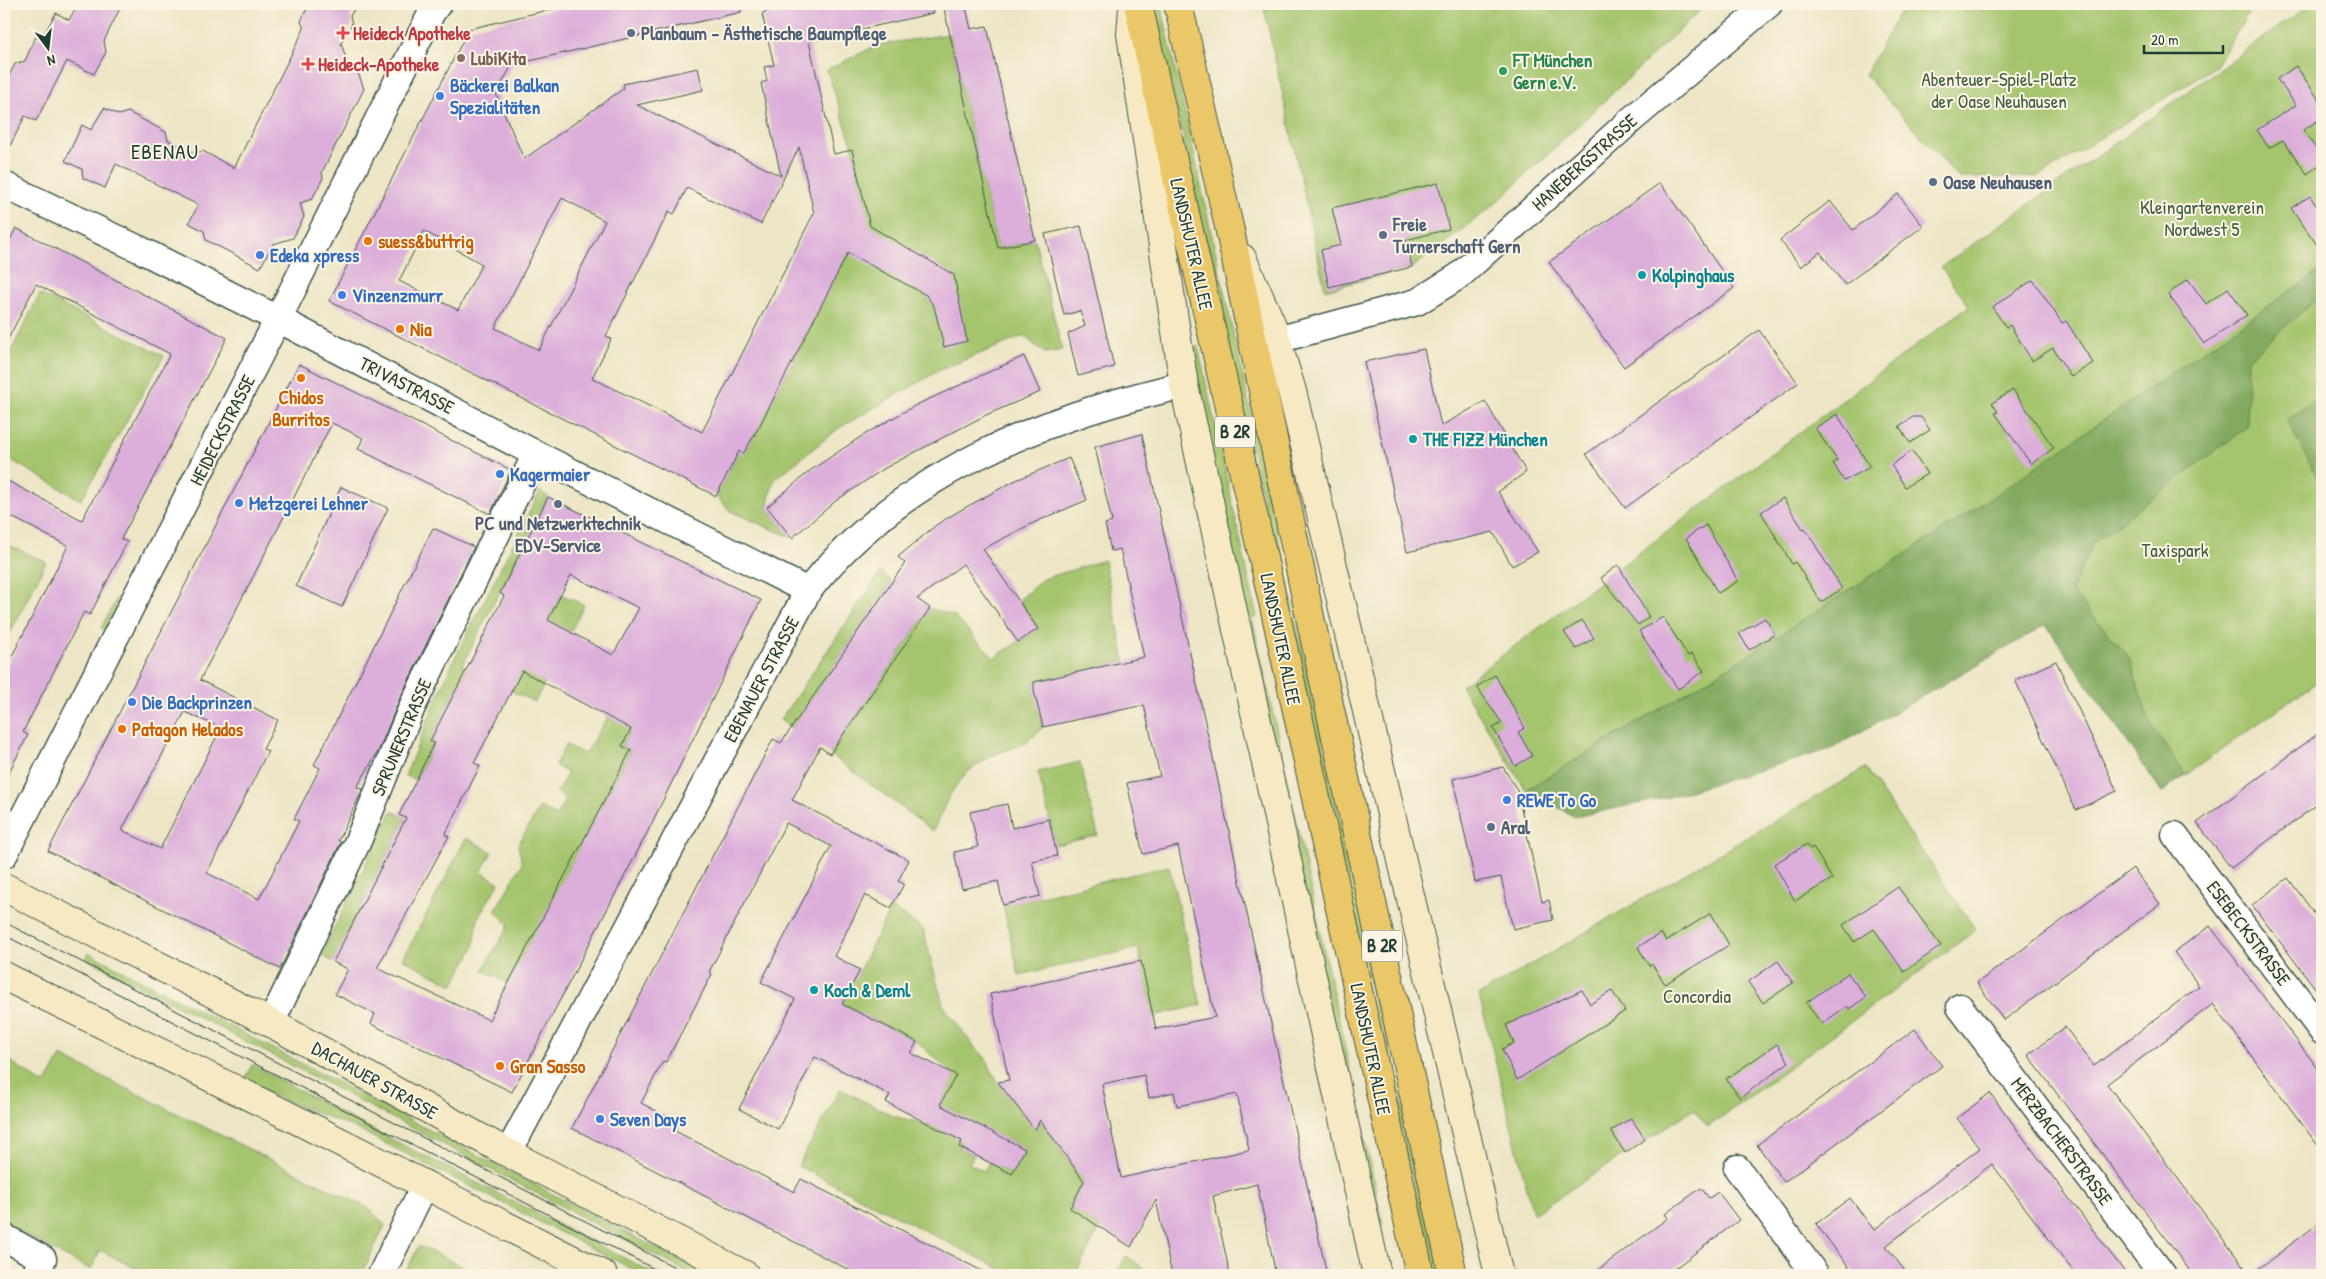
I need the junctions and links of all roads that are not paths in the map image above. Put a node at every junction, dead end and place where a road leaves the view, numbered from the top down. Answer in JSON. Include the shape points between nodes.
{"nodes":[{"id":1,"x":1133,"y":4,"type":"edge"},
{"id":2,"x":1138,"y":4,"type":"edge"},
{"id":3,"x":1178,"y":4,"type":"edge"},
{"id":4,"x":1769,"y":4,"type":"edge"},
{"id":5,"x":430,"y":6,"type":"edge"},
{"id":6,"x":4,"y":186,"type":"edge"},
{"id":7,"x":1230,"y":231,"type":"junction"},
{"id":8,"x":278,"y":319,"type":"junction"},
{"id":9,"x":1277,"y":340,"type":"junction"},
{"id":10,"x":1184,"y":385,"type":"junction"},
{"id":11,"x":536,"y":454,"type":"junction"},
{"id":12,"x":808,"y":591,"type":"junction"},
{"id":13,"x":2175,"y":835,"type":"dead end"},
{"id":14,"x":4,"y":855,"type":"edge"},
{"id":15,"x":4,"y":887,"type":"edge"},
{"id":16,"x":4,"y":976,"type":"edge"},
{"id":17,"x":1960,"y":1007,"type":"dead end"},
{"id":18,"x":271,"y":1023,"type":"junction"},
{"id":19,"x":2322,"y":1031,"type":"edge"},
{"id":20,"x":508,"y":1153,"type":"junction"},
{"id":21,"x":1737,"y":1168,"type":"dead end"},
{"id":22,"x":425,"y":1184,"type":"junction"},
{"id":23,"x":4,"y":1238,"type":"edge"},
{"id":24,"x":39,"y":1267,"type":"edge"},
{"id":25,"x":380,"y":1275,"type":"edge"},
{"id":26,"x":603,"y":1275,"type":"edge"},
{"id":27,"x":745,"y":1275,"type":"edge"},
{"id":28,"x":1377,"y":1275,"type":"edge"},
{"id":29,"x":1420,"y":1275,"type":"edge"},
{"id":30,"x":1453,"y":1275,"type":"edge"},
{"id":31,"x":1499,"y":1275,"type":"edge"},
{"id":32,"x":1816,"y":1275,"type":"edge"},
{"id":33,"x":2163,"y":1275,"type":"edge"}],
"edges":[{"from":1,"to":10,"type":"main road","name":"LANDSHUTER ALLEE","via":[[1131,34]]},
{"from":2,"to":29,"type":"main road","name":"LANDSHUTER ALLEE","number":"B 2R"},
{"from":3,"to":7,"type":"main road","name":"LANDSHUTER ALLEE","number":"B 2R"},
{"from":4,"to":9,"type":"street","name":"HANEBERGSTRASSE","via":[[1631,120],[1459,276],[1417,302]]},
{"from":5,"to":8,"type":"street","name":"HEIDECKSTRASSE"},
{"from":6,"to":8,"type":"street","name":"TRIVASTRASSE"},
{"from":7,"to":9,"type":"main road","name":"LANDSHUTER ALLEE"},
{"from":7,"to":30,"type":"main road","name":"LANDSHUTER ALLEE","number":"B 2R"},
{"from":8,"to":11,"type":"street","name":"TRIVASTRASSE"},
{"from":8,"to":14,"type":"street","name":"HEIDECKSTRASSE"},
{"from":9,"to":31,"type":"main road","name":"LANDSHUTER ALLEE","via":[[1292,391]]},
{"from":10,"to":12,"type":"street","name":"EBENAUER STRASSE","via":[[1069,416],[999,446],[932,481],[866,528],[830,562]]},
{"from":10,"to":28,"type":"main road","name":"LANDSHUTER ALLEE"},
{"from":11,"to":12,"type":"street","name":"TRIVASTRASSE"},
{"from":11,"to":18,"type":"street","name":"SPRUNERSTRASSE","via":[[412,707],[358,842]]},
{"from":12,"to":20,"type":"street","name":"EBENAUER STRASSE"},
{"from":13,"to":19,"type":"street","name":"ESEBECKSTRASSE"},
{"from":15,"to":18,"type":"main road","name":"DACHAUER STRASSE"},
{"from":16,"to":22,"type":"main road"},
{"from":17,"to":33,"type":"street","name":"MERZBACHERSTRASSE"},
{"from":18,"to":20,"type":"main road","name":"DACHAUER STRASSE"},
{"from":20,"to":27,"type":"main road","name":"DACHAUER STRASSE"},
{"from":21,"to":32,"type":"street"},
{"from":22,"to":25,"type":"street"},
{"from":22,"to":26,"type":"main road"},
{"from":23,"to":24,"type":"street"}]}
